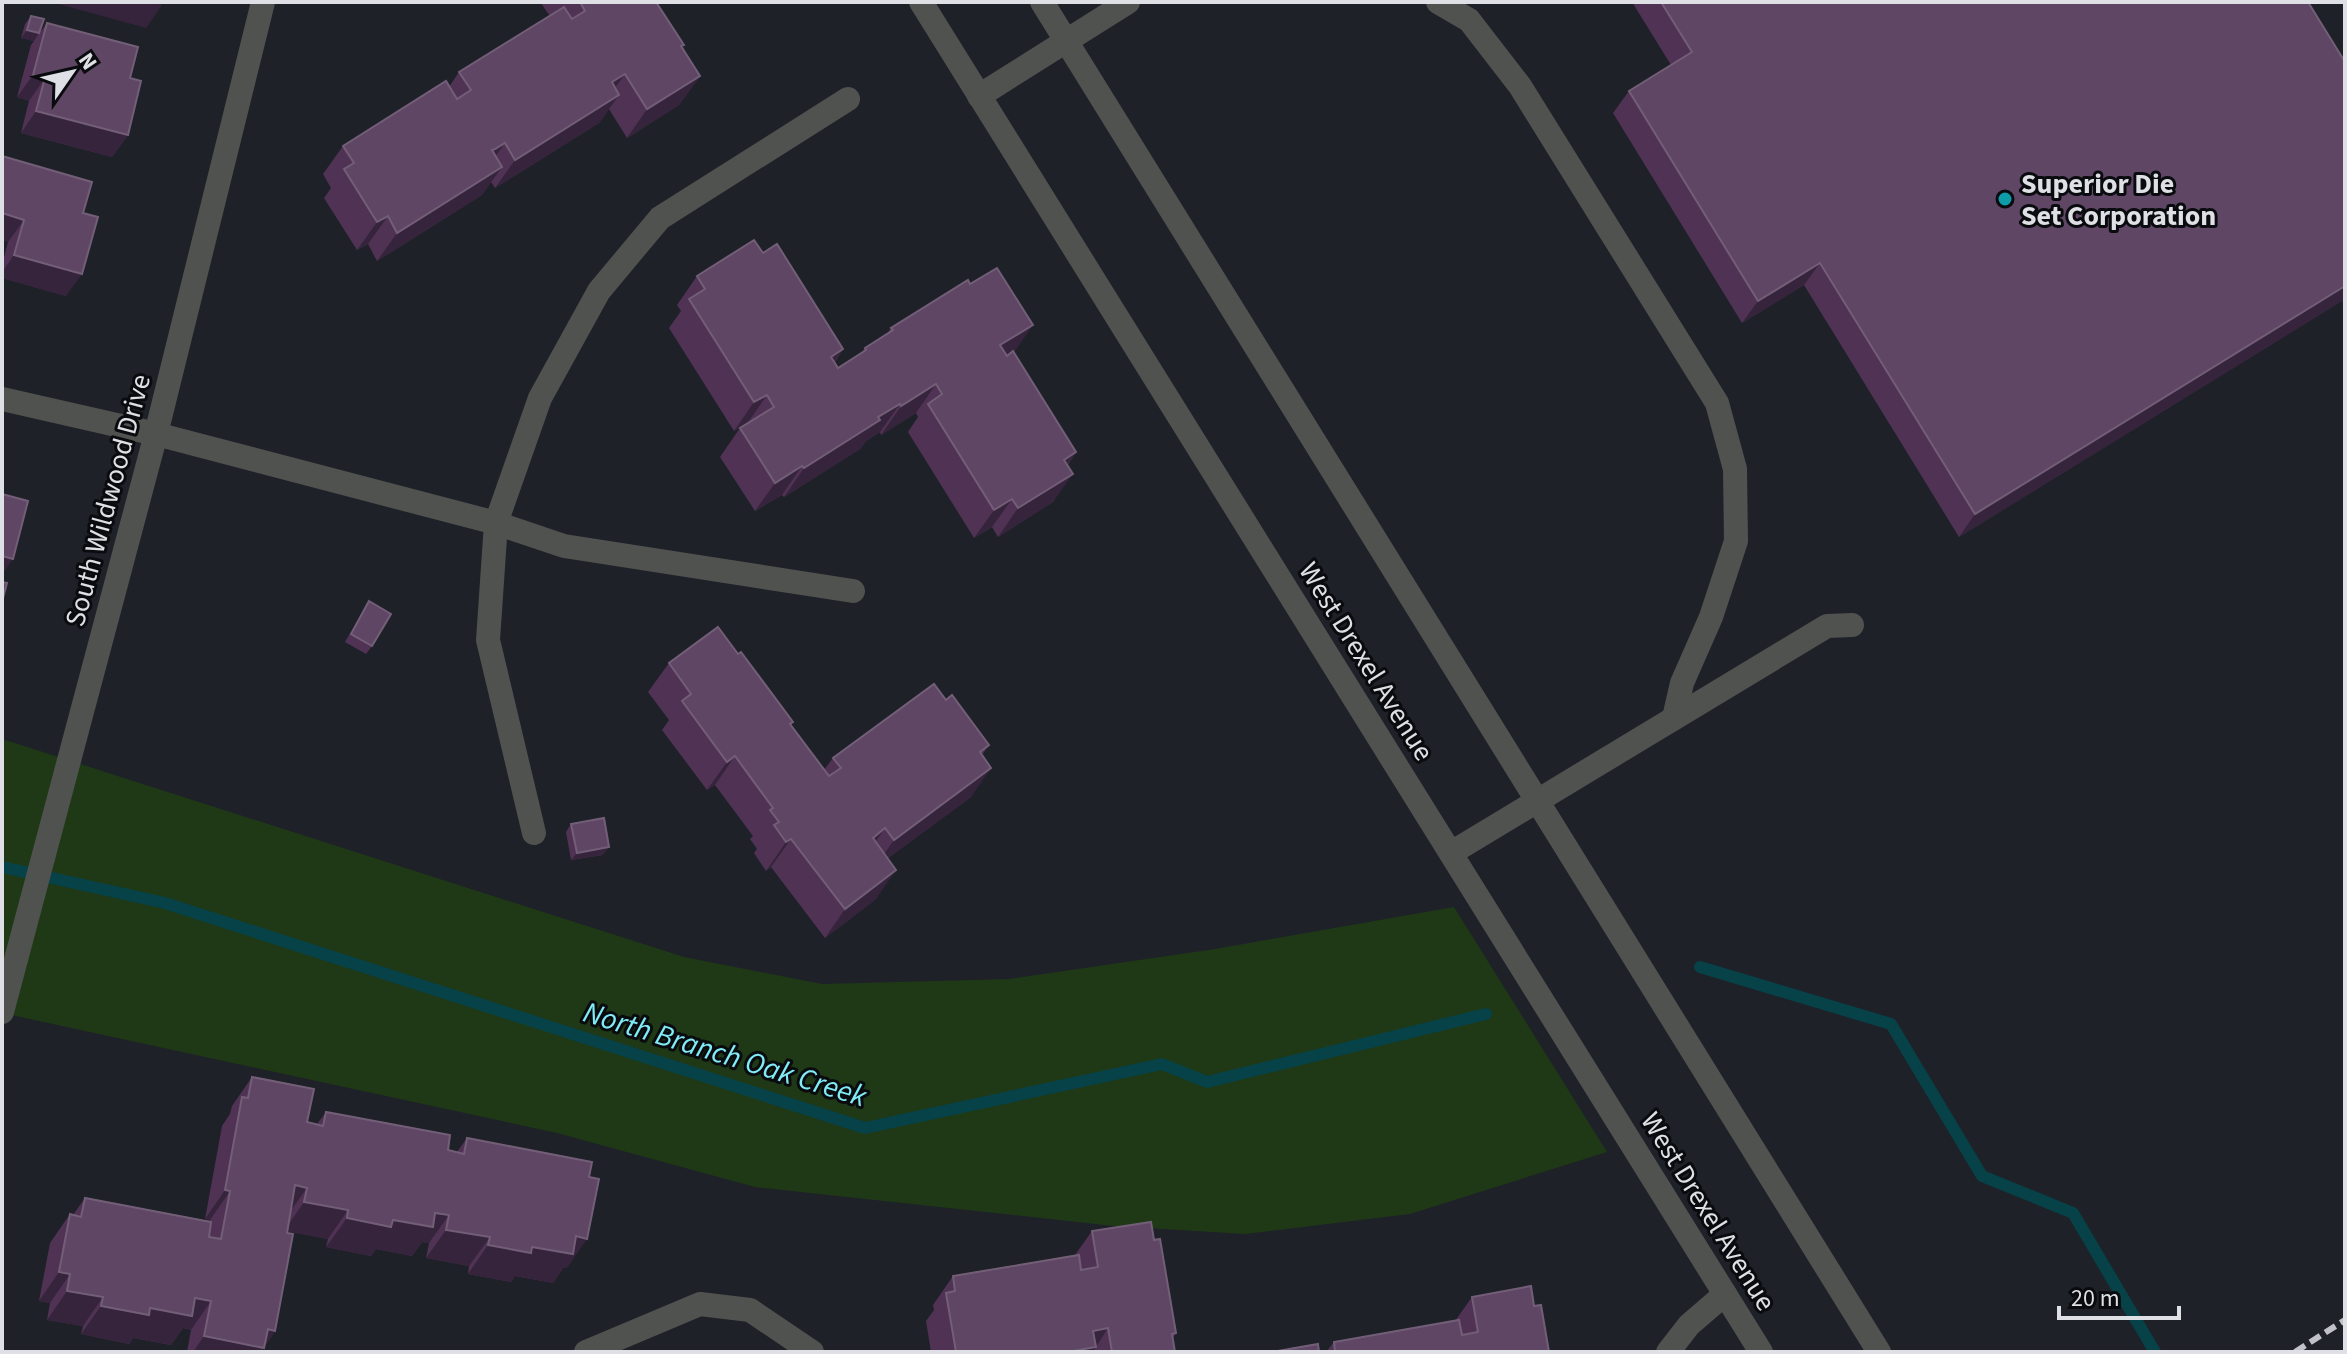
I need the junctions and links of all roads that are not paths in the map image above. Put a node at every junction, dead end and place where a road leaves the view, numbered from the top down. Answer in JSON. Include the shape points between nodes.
{"nodes":[{"id":1,"x":263,"y":2,"type":"edge"},
{"id":2,"x":921,"y":2,"type":"edge"},
{"id":3,"x":1042,"y":2,"type":"edge"},
{"id":4,"x":1128,"y":2,"type":"edge"},
{"id":5,"x":1438,"y":2,"type":"edge"},
{"id":6,"x":1066,"y":41,"type":"junction"},
{"id":7,"x":979,"y":96,"type":"junction"},
{"id":8,"x":848,"y":99,"type":"dead end"},
{"id":9,"x":2,"y":399,"type":"edge"},
{"id":10,"x":156,"y":434,"type":"junction"},
{"id":11,"x":496,"y":523,"type":"junction"},
{"id":12,"x":853,"y":591,"type":"dead end"},
{"id":13,"x":1852,"y":625,"type":"dead end"},
{"id":14,"x":1674,"y":718,"type":"junction"},
{"id":15,"x":1538,"y":799,"type":"junction"},
{"id":16,"x":534,"y":833,"type":"dead end"},
{"id":17,"x":1451,"y":853,"type":"junction"},
{"id":18,"x":2,"y":1012,"type":"edge"},
{"id":19,"x":1725,"y":1294,"type":"junction"},
{"id":20,"x":586,"y":1352,"type":"edge"},
{"id":21,"x":812,"y":1352,"type":"edge"},
{"id":22,"x":1668,"y":1352,"type":"edge"},
{"id":23,"x":1761,"y":1352,"type":"edge"},
{"id":24,"x":1879,"y":1352,"type":"edge"}],
"edges":[{"from":1,"to":10,"type":"street","name":"South Wildwood Drive"},
{"from":2,"to":7,"type":"street","name":"West Drexel Avenue"},
{"from":3,"to":6,"type":"street"},
{"from":4,"to":6,"type":"street"},
{"from":5,"to":14,"type":"street","via":[[1469,20],[1520,86],[1717,403],[1735,469],[1736,541],[1682,683]]},
{"from":6,"to":7,"type":"street"},
{"from":6,"to":15,"type":"street"},
{"from":7,"to":17,"type":"street","name":"West Drexel Avenue"},
{"from":8,"to":11,"type":"street","via":[[660,218],[599,291],[540,398]]},
{"from":9,"to":10,"type":"street"},
{"from":10,"to":11,"type":"street"},
{"from":10,"to":18,"type":"street","name":"South Wildwood Drive"},
{"from":11,"to":12,"type":"street","via":[[564,546]]},
{"from":11,"to":16,"type":"street","via":[[488,640]]},
{"from":13,"to":14,"type":"street","via":[[1827,626]]},
{"from":14,"to":15,"type":"street"},
{"from":15,"to":17,"type":"street"},
{"from":15,"to":24,"type":"street"},
{"from":17,"to":19,"type":"street","name":"West Drexel Avenue"},
{"from":19,"to":22,"type":"street"},
{"from":19,"to":23,"type":"street","name":"West Drexel Avenue"},
{"from":20,"to":21,"type":"street","via":[[700,1304],[750,1310]]}]}
